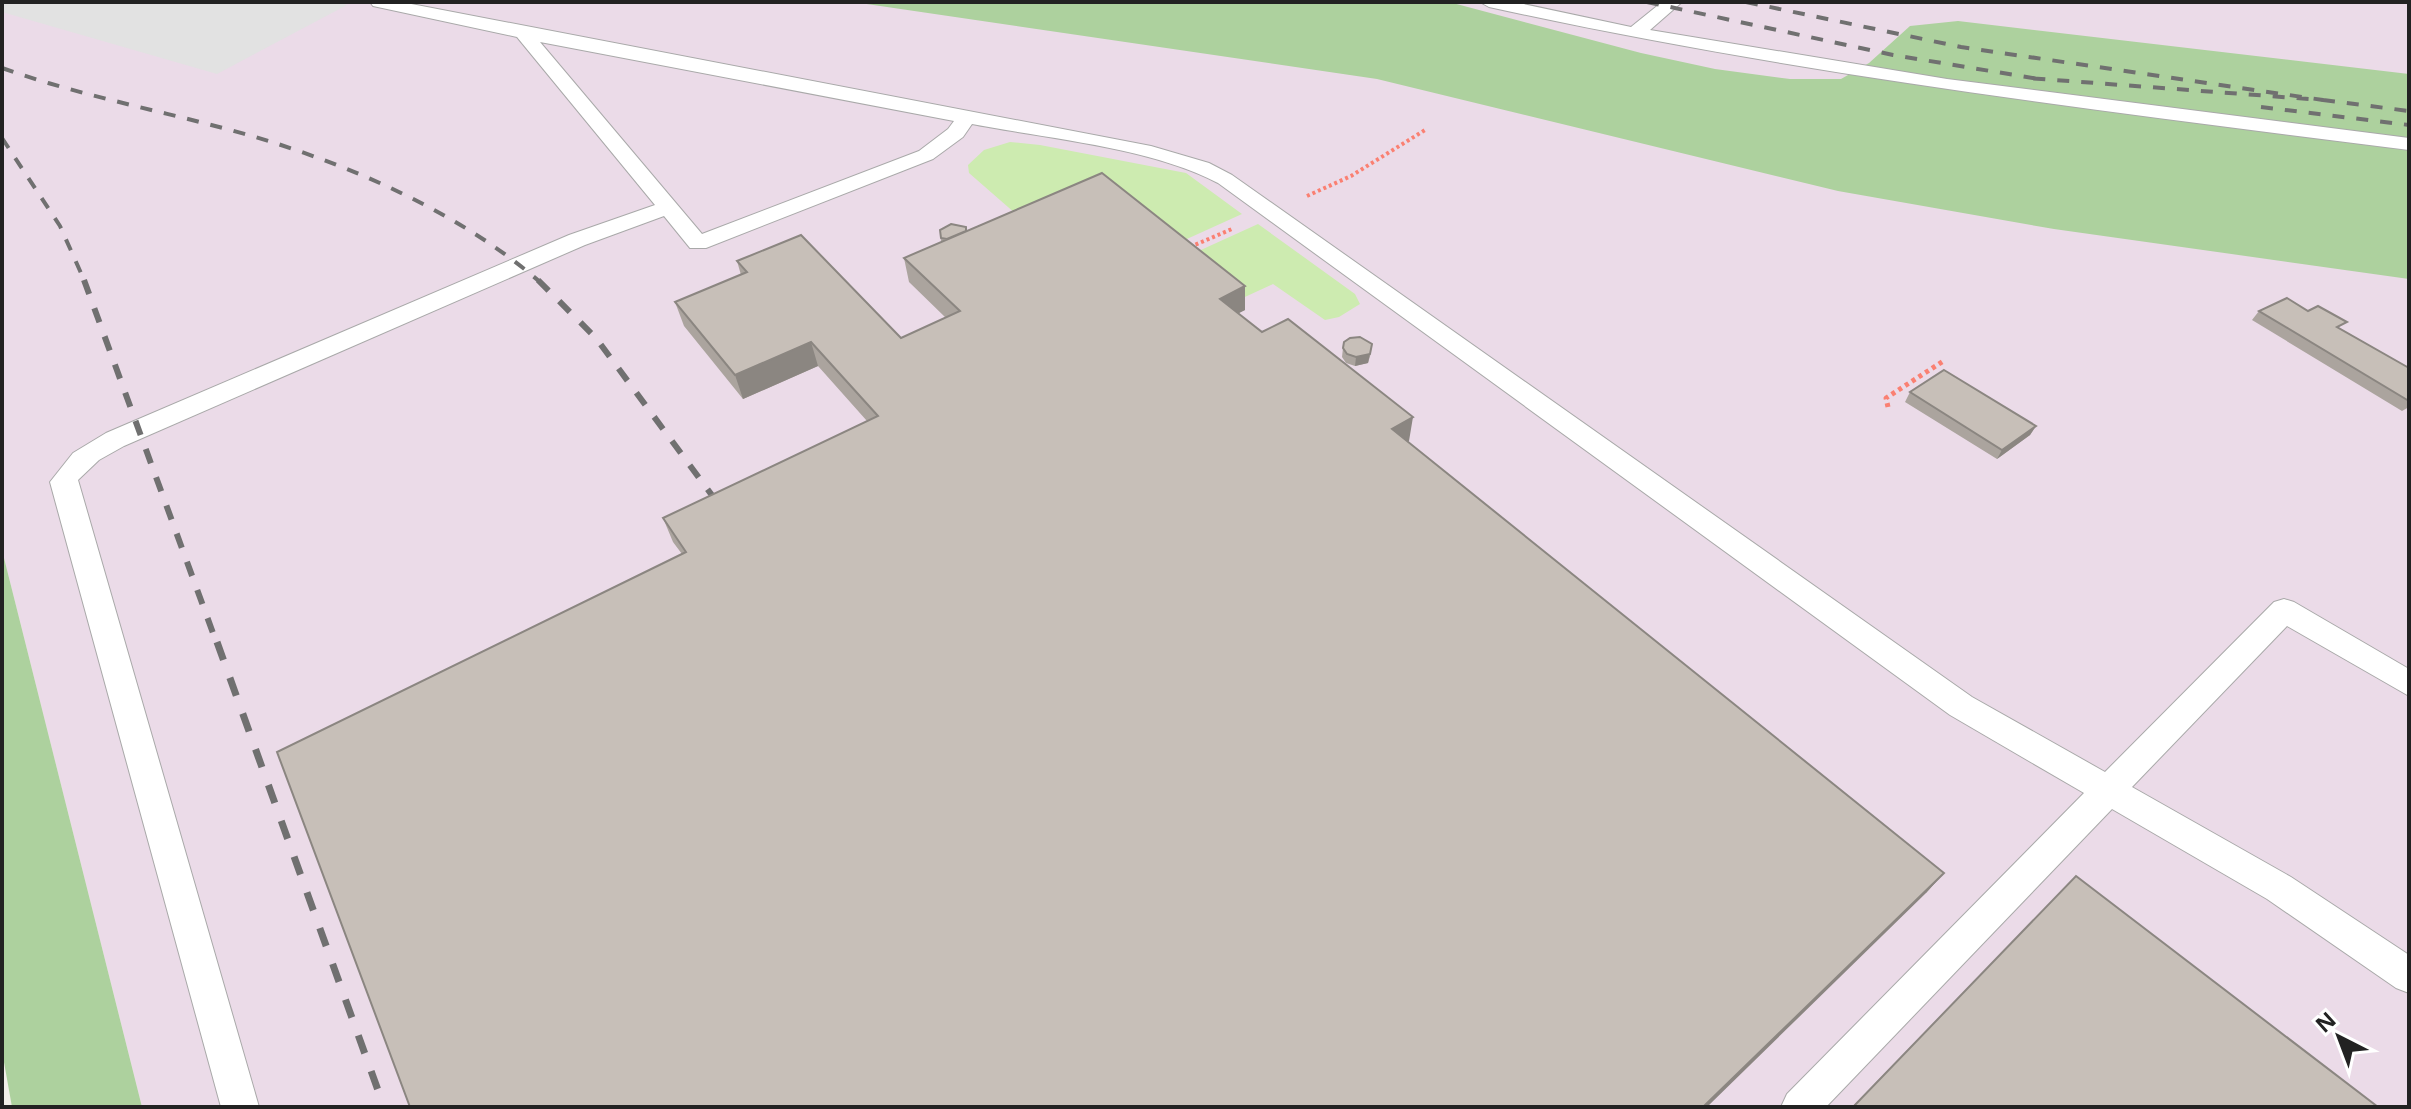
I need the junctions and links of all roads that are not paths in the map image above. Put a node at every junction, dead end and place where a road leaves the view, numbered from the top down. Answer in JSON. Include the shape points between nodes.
{"nodes":[{"id":1,"x":379,"y":2,"type":"edge"},
{"id":2,"x":1489,"y":2,"type":"edge"},
{"id":3,"x":1673,"y":2,"type":"edge"},
{"id":4,"x":1636,"y":32,"type":"junction"},
{"id":5,"x":523,"y":33,"type":"junction"},
{"id":6,"x":966,"y":117,"type":"junction"},
{"id":7,"x":2409,"y":144,"type":"edge"},
{"id":8,"x":668,"y":207,"type":"junction"},
{"id":9,"x":2409,"y":684,"type":"edge"},
{"id":10,"x":2107,"y":792,"type":"junction"},
{"id":11,"x":2409,"y":976,"type":"edge"},
{"id":12,"x":240,"y":1107,"type":"edge"},
{"id":13,"x":1800,"y":1107,"type":"edge"}],
"edges":[{"from":1,"to":5,"type":"lane"},
{"from":2,"to":4,"type":"lane"},
{"from":3,"to":4,"type":"lane"},
{"from":4,"to":7,"type":"lane","via":[[1930,81]]},
{"from":5,"to":6,"type":"lane"},
{"from":5,"to":8,"type":"lane"},
{"from":6,"to":8,"type":"lane","via":[[943,145],[926,155],[698,243]]},
{"from":6,"to":10,"type":"lane","via":[[1178,158],[1225,179],[1914,674]]},
{"from":8,"to":12,"type":"lane","via":[[577,240],[124,435],[86,455],[63,482]]},
{"from":9,"to":10,"type":"lane","via":[[2284,610]]},
{"from":10,"to":11,"type":"lane","via":[[2279,888]]},
{"from":10,"to":13,"type":"lane"}]}
